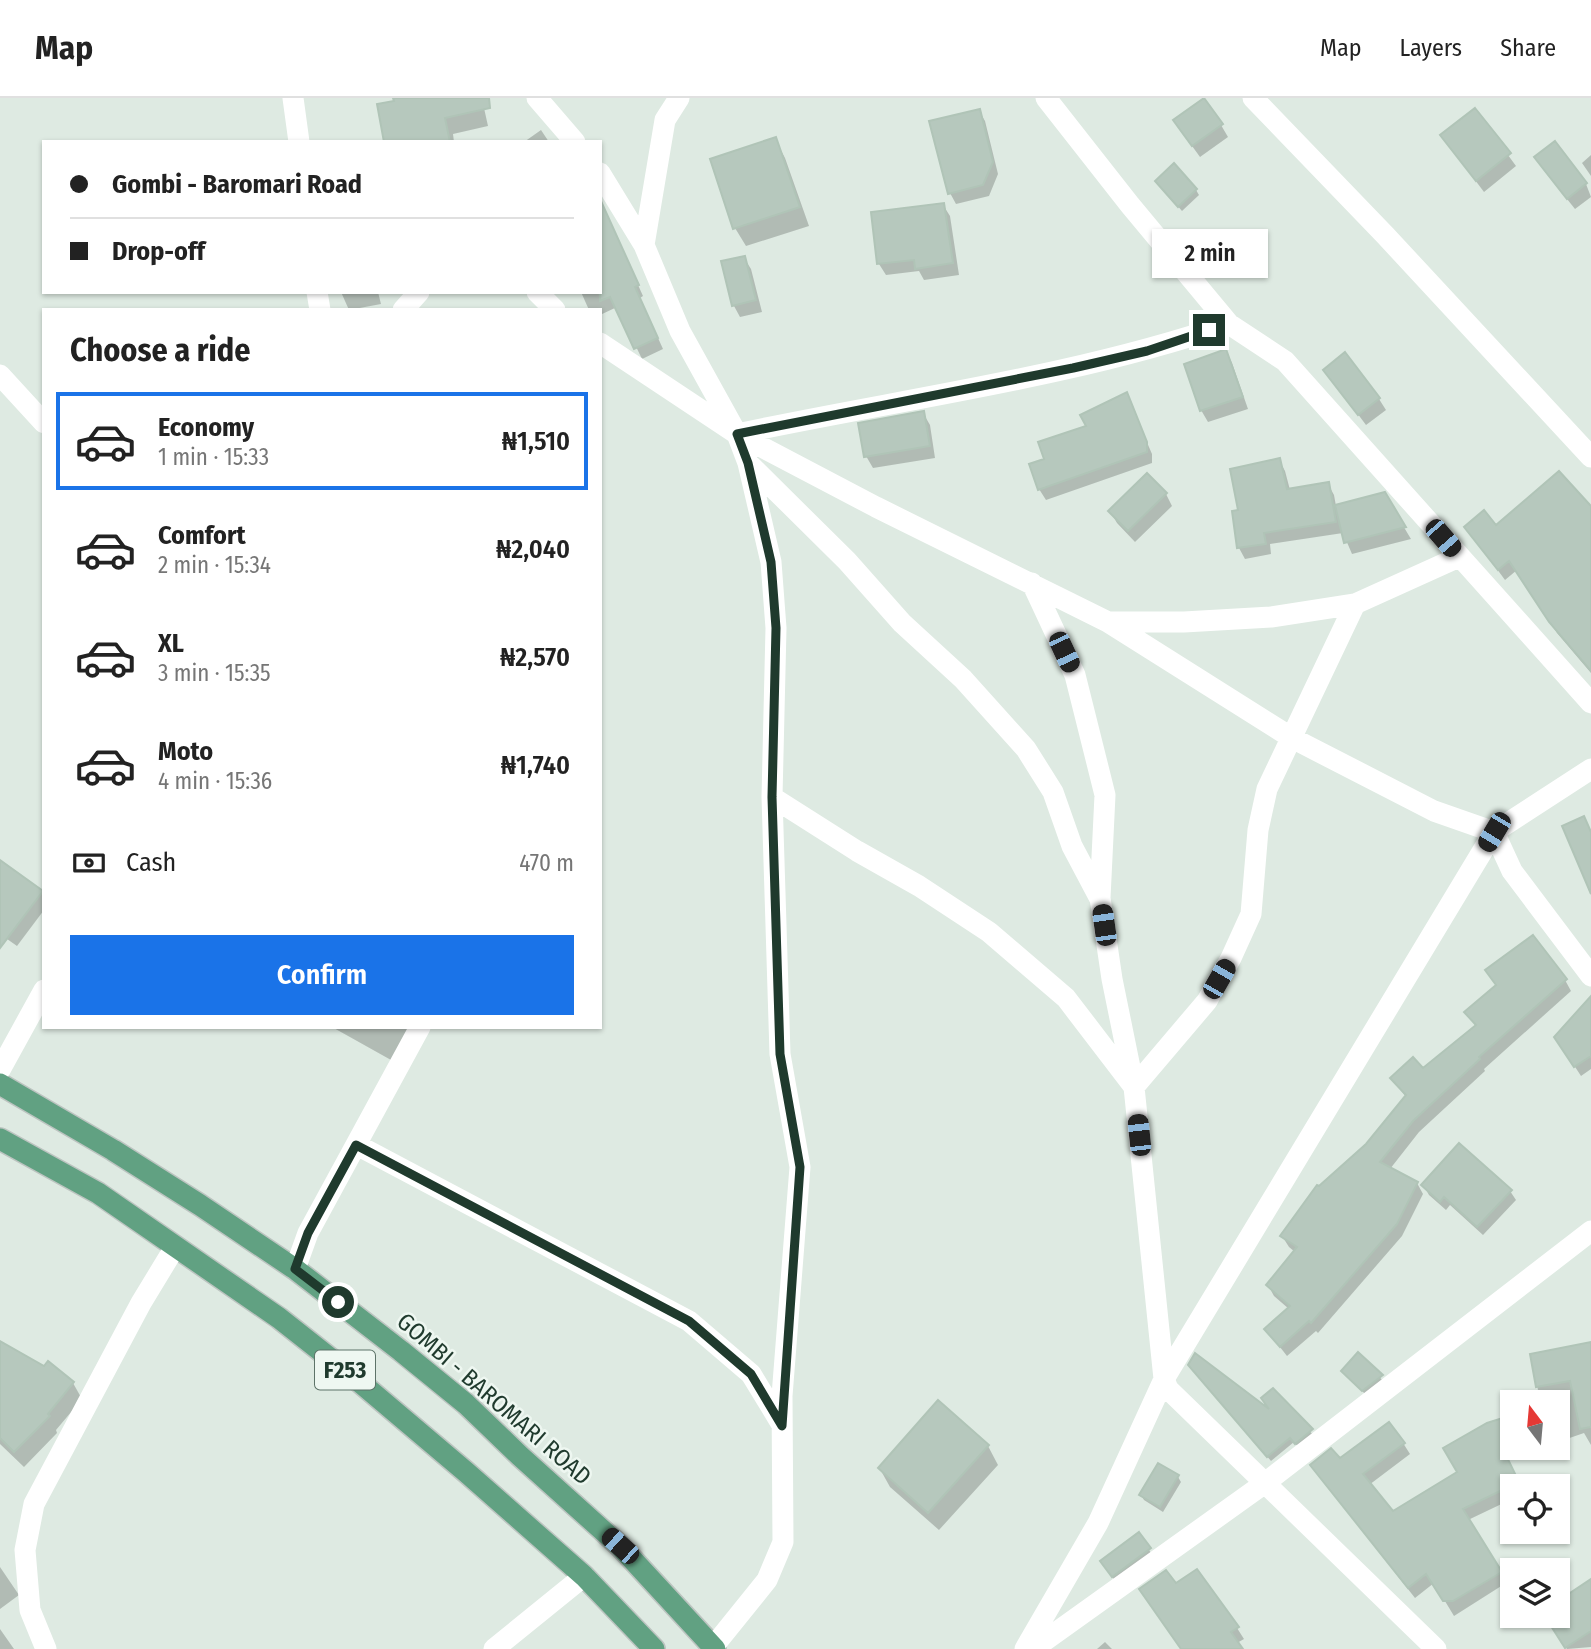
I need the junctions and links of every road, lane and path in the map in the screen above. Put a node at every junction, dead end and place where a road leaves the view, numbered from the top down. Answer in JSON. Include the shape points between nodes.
{"nodes":[{"id":1,"x":293,"y":98,"type":"edge"},
{"id":2,"x":537,"y":98,"type":"edge"},
{"id":3,"x":680,"y":98,"type":"edge"},
{"id":4,"x":1046,"y":98,"type":"edge"},
{"id":5,"x":1253,"y":98,"type":"edge"},
{"id":6,"x":299,"y":140,"type":"edge"},
{"id":7,"x":573,"y":140,"type":"edge"},
{"id":8,"x":602,"y":176,"type":"edge"},
{"id":9,"x":644,"y":244,"type":"junction"},
{"id":10,"x":417,"y":294,"type":"edge"},
{"id":11,"x":539,"y":294,"type":"edge"},
{"id":12,"x":405,"y":308,"type":"edge"},
{"id":13,"x":553,"y":308,"type":"edge"},
{"id":14,"x":1229,"y":324,"type":"junction"},
{"id":15,"x":602,"y":344,"type":"edge"},
{"id":16,"x":0,"y":375,"type":"edge"},
{"id":17,"x":42,"y":422,"type":"edge"},
{"id":18,"x":737,"y":434,"type":"junction"},
{"id":19,"x":1591,"y":457,"type":"edge"},
{"id":20,"x":748,"y":463,"type":"junction"},
{"id":21,"x":1458,"y":557,"type":"junction"},
{"id":22,"x":1032,"y":583,"type":"junction"},
{"id":23,"x":1355,"y":604,"type":"junction"},
{"id":24,"x":1108,"y":622,"type":"junction"},
{"id":25,"x":1591,"y":703,"type":"edge"},
{"id":26,"x":1293,"y":738,"type":"junction"},
{"id":27,"x":1591,"y":769,"type":"edge"},
{"id":28,"x":772,"y":797,"type":"junction"},
{"id":29,"x":1494,"y":832,"type":"junction"},
{"id":30,"x":1100,"y":898,"type":"junction"},
{"id":31,"x":1591,"y":976,"type":"edge"},
{"id":32,"x":42,"y":994,"type":"edge"},
{"id":33,"x":419,"y":1029,"type":"edge"},
{"id":34,"x":0,"y":1070,"type":"edge"},
{"id":35,"x":0,"y":1084,"type":"edge"},
{"id":36,"x":1134,"y":1087,"type":"junction"},
{"id":37,"x":0,"y":1139,"type":"edge"},
{"id":38,"x":356,"y":1145,"type":"junction"},
{"id":39,"x":1591,"y":1231,"type":"edge"},
{"id":40,"x":175,"y":1247,"type":"junction"},
{"id":41,"x":295,"y":1269,"type":"junction"},
{"id":42,"x":1164,"y":1379,"type":"junction"},
{"id":43,"x":782,"y":1426,"type":"junction"},
{"id":44,"x":1265,"y":1483,"type":"junction"},
{"id":45,"x":584,"y":1576,"type":"junction"},
{"id":46,"x":714,"y":1648,"type":"edge"},
{"id":47,"x":46,"y":1649,"type":"edge"},
{"id":48,"x":494,"y":1649,"type":"edge"},
{"id":49,"x":654,"y":1649,"type":"edge"},
{"id":50,"x":1025,"y":1649,"type":"edge"},
{"id":51,"x":1033,"y":1649,"type":"edge"},
{"id":52,"x":1436,"y":1649,"type":"edge"}],
"edges":[{"from":1,"to":6,"type":"street"},
{"from":2,"to":7,"type":"street"},
{"from":3,"to":9,"type":"street","via":[[665,120]]},
{"from":4,"to":14,"type":"street"},
{"from":5,"to":19,"type":"street"},
{"from":8,"to":9,"type":"street"},
{"from":9,"to":18,"type":"street","via":[[680,331]]},
{"from":10,"to":12,"type":"street"},
{"from":11,"to":13,"type":"street"},
{"from":14,"to":18,"type":"street","via":[[1147,351],[1073,368]]},
{"from":14,"to":21,"type":"street","via":[[1285,361]]},
{"from":15,"to":18,"type":"street"},
{"from":16,"to":17,"type":"street"},
{"from":18,"to":20,"type":"street"},
{"from":18,"to":22,"type":"street"},
{"from":20,"to":28,"type":"street","via":[[771,562],[776,628]]},
{"from":20,"to":30,"type":"street","via":[[902,623],[963,679],[1026,749],[1053,792],[1072,846]]},
{"from":21,"to":23,"type":"street"},
{"from":21,"to":25,"type":"street"},
{"from":22,"to":24,"type":"street"},
{"from":22,"to":30,"type":"street","via":[[1075,675],[1105,795]]},
{"from":23,"to":24,"type":"street","via":[[1271,617]]},
{"from":23,"to":26,"type":"street"},
{"from":24,"to":26,"type":"street"},
{"from":26,"to":29,"type":"street","via":[[1434,811]]},
{"from":26,"to":36,"type":"street","via":[[1267,789],[1258,830],[1251,914],[1236,947],[1207,1001]]},
{"from":27,"to":29,"type":"street"},
{"from":28,"to":36,"type":"street","via":[[989,932],[1066,998]]},
{"from":28,"to":43,"type":"street","via":[[780,1054],[800,1167]]},
{"from":29,"to":31,"type":"street","via":[[1512,870]]},
{"from":29,"to":42,"type":"street"},
{"from":30,"to":36,"type":"street"},
{"from":32,"to":34,"type":"street"},
{"from":33,"to":38,"type":"street"},
{"from":35,"to":41,"type":"main road","name":"GOMBI - BAROMARI ROAD","number":"F253","via":[[156,1177]]},
{"from":36,"to":42,"type":"street"},
{"from":37,"to":40,"type":"main road","number":"F253","via":[[99,1192]]},
{"from":38,"to":41,"type":"street","via":[[308,1233]]},
{"from":38,"to":43,"type":"street","via":[[689,1321],[751,1374]]},
{"from":39,"to":44,"type":"street"},
{"from":40,"to":45,"type":"main road","number":"F253","via":[[279,1318],[355,1378]]},
{"from":40,"to":47,"type":"street","via":[[34,1504],[25,1550],[30,1610]]},
{"from":41,"to":46,"type":"main road","name":"GOMBI - BAROMARI ROAD","number":"F253","via":[[466,1404],[620,1546]]},
{"from":42,"to":44,"type":"street","via":[[1168,1389]]},
{"from":42,"to":50,"type":"street","via":[[1098,1523]]},
{"from":43,"to":46,"type":"street","via":[[783,1542],[767,1580]]},
{"from":44,"to":51,"type":"street"},
{"from":44,"to":52,"type":"street"},
{"from":45,"to":48,"type":"street"},
{"from":45,"to":49,"type":"main road","number":"F253"}]}
